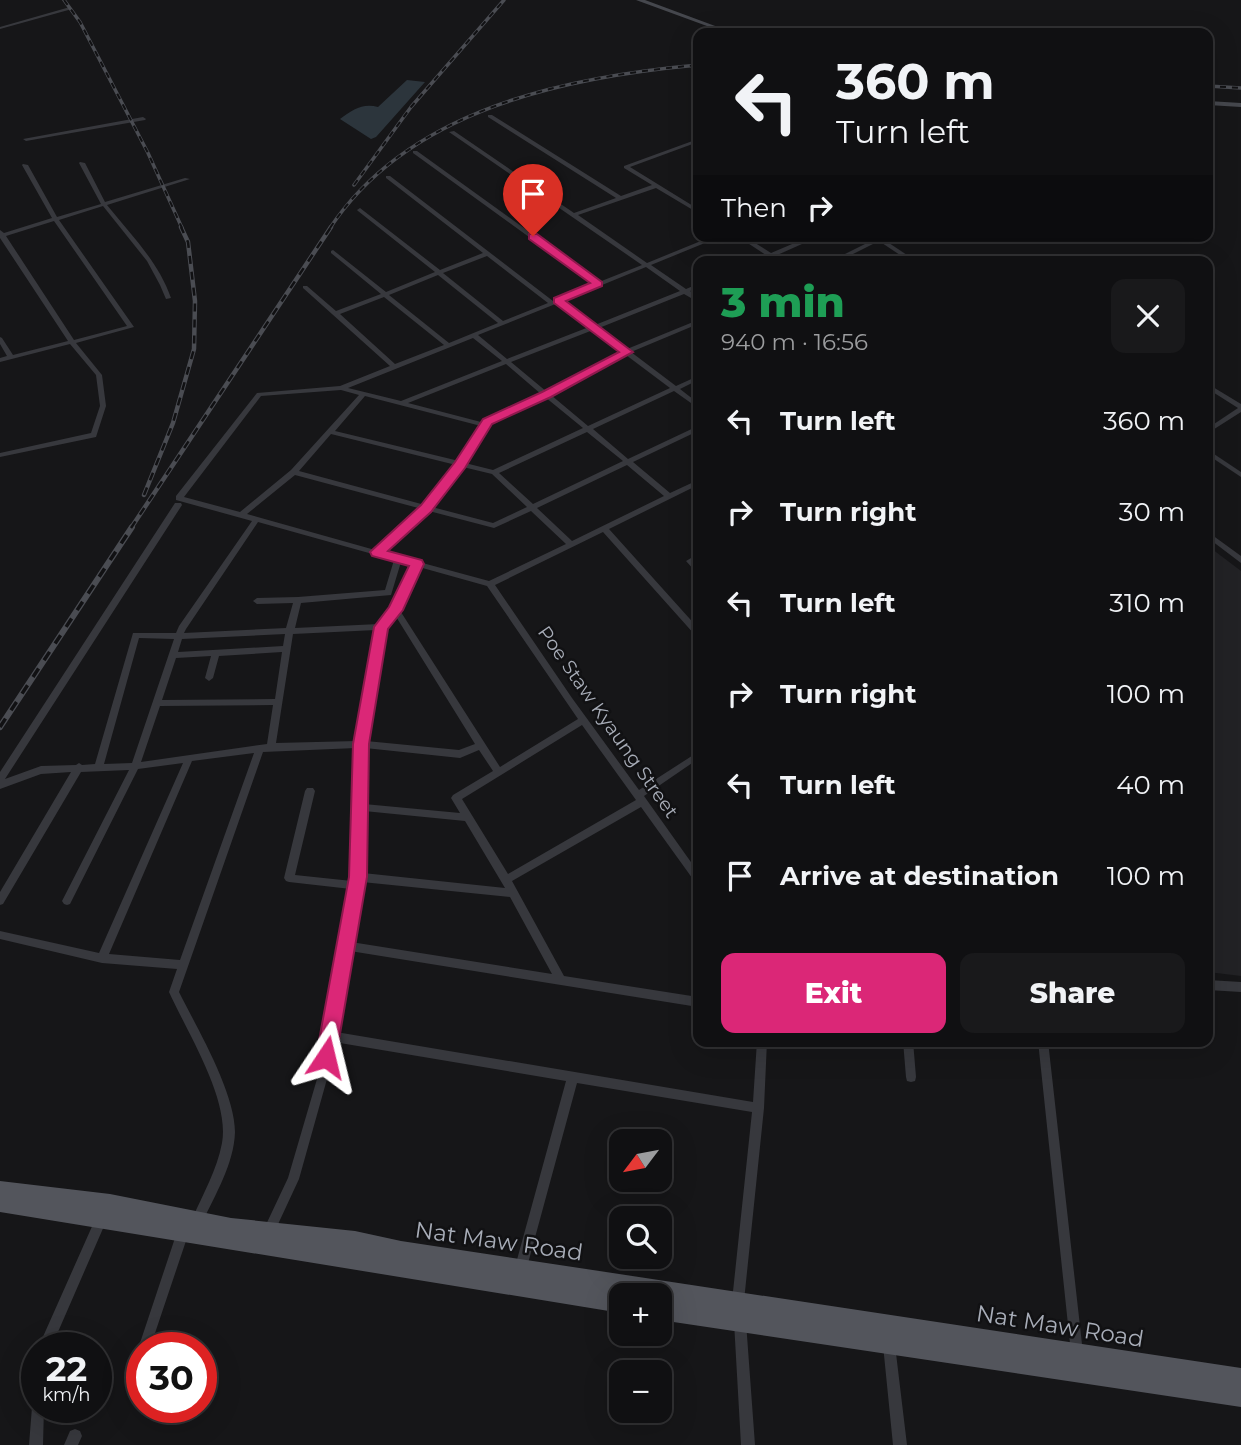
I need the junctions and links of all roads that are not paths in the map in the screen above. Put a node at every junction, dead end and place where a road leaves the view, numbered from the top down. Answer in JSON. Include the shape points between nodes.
{"nodes":[{"id":1,"x":639,"y":0,"type":"edge"},
{"id":2,"x":70,"y":8,"type":"dead end"},
{"id":3,"x":0,"y":20,"type":"edge"},
{"id":4,"x":9,"y":25,"type":"junction"},
{"id":5,"x":0,"y":27,"type":"edge"},
{"id":6,"x":717,"y":28,"type":"edge"},
{"id":7,"x":1213,"y":103,"type":"edge"},
{"id":8,"x":1241,"y":105,"type":"edge"},
{"id":9,"x":490,"y":116,"type":"dead end"},
{"id":10,"x":144,"y":119,"type":"dead end"},
{"id":11,"x":452,"y":132,"type":"dead end"},
{"id":12,"x":26,"y":139,"type":"dead end"},
{"id":13,"x":693,"y":143,"type":"edge"},
{"id":14,"x":415,"y":152,"type":"dead end"},
{"id":15,"x":82,"y":163,"type":"dead end"},
{"id":16,"x":25,"y":165,"type":"dead end"},
{"id":17,"x":388,"y":177,"type":"dead end"},
{"id":18,"x":187,"y":179,"type":"dead end"},
{"id":19,"x":656,"y":186,"type":"junction"},
{"id":20,"x":620,"y":198,"type":"junction"},
{"id":21,"x":103,"y":204,"type":"junction"},
{"id":22,"x":693,"y":208,"type":"edge"},
{"id":23,"x":359,"y":210,"type":"dead end"},
{"id":24,"x":574,"y":215,"type":"junction"},
{"id":25,"x":55,"y":219,"type":"junction"},
{"id":26,"x":1,"y":234,"type":"edge"},
{"id":27,"x":704,"y":242,"type":"edge"},
{"id":28,"x":749,"y":242,"type":"edge"},
{"id":29,"x":803,"y":242,"type":"edge"},
{"id":30,"x":870,"y":242,"type":"edge"},
{"id":31,"x":886,"y":242,"type":"edge"},
{"id":32,"x":333,"y":252,"type":"dead end"},
{"id":33,"x":488,"y":253,"type":"junction"},
{"id":34,"x":771,"y":256,"type":"joint"},
{"id":35,"x":843,"y":256,"type":"edge"},
{"id":36,"x":906,"y":256,"type":"edge"},
{"id":37,"x":647,"y":264,"type":"junction"},
{"id":38,"x":438,"y":272,"type":"junction"},
{"id":39,"x":598,"y":284,"type":"junction"},
{"id":40,"x":305,"y":287,"type":"dead end"},
{"id":41,"x":693,"y":288,"type":"edge"},
{"id":42,"x":685,"y":292,"type":"junction"},
{"id":43,"x":385,"y":294,"type":"junction"},
{"id":44,"x":693,"y":297,"type":"edge"},
{"id":45,"x":168,"y":298,"type":"dead end"},
{"id":46,"x":554,"y":301,"type":"junction"},
{"id":47,"x":335,"y":314,"type":"junction"},
{"id":48,"x":502,"y":322,"type":"junction"},
{"id":49,"x":693,"y":324,"type":"edge"},
{"id":50,"x":595,"y":328,"type":"junction"},
{"id":51,"x":474,"y":334,"type":"junction"},
{"id":52,"x":0,"y":339,"type":"edge"},
{"id":53,"x":72,"y":342,"type":"junction"},
{"id":54,"x":448,"y":345,"type":"junction"},
{"id":55,"x":627,"y":352,"type":"junction"},
{"id":56,"x":11,"y":357,"type":"junction"},
{"id":57,"x":0,"y":360,"type":"edge"},
{"id":58,"x":508,"y":363,"type":"junction"},
{"id":59,"x":395,"y":367,"type":"junction"},
{"id":60,"x":693,"y":380,"type":"edge"},
{"id":61,"x":341,"y":388,"type":"junction"},
{"id":62,"x":675,"y":389,"type":"junction"},
{"id":63,"x":1213,"y":389,"type":"edge"},
{"id":64,"x":547,"y":394,"type":"junction"},
{"id":65,"x":362,"y":396,"type":"junction"},
{"id":66,"x":693,"y":402,"type":"edge"},
{"id":67,"x":399,"y":404,"type":"junction"},
{"id":68,"x":1241,"y":408,"type":"edge"},
{"id":69,"x":488,"y":421,"type":"junction"},
{"id":70,"x":1213,"y":427,"type":"edge"},
{"id":71,"x":587,"y":428,"type":"junction"},
{"id":72,"x":693,"y":430,"type":"edge"},
{"id":73,"x":330,"y":432,"type":"junction"},
{"id":74,"x":0,"y":455,"type":"edge"},
{"id":75,"x":1213,"y":455,"type":"edge"},
{"id":76,"x":628,"y":461,"type":"junction"},
{"id":77,"x":460,"y":465,"type":"junction"},
{"id":78,"x":294,"y":472,"type":"junction"},
{"id":79,"x":494,"y":472,"type":"junction"},
{"id":80,"x":1241,"y":475,"type":"edge"},
{"id":81,"x":693,"y":484,"type":"edge"},
{"id":82,"x":670,"y":496,"type":"junction"},
{"id":83,"x":178,"y":505,"type":"dead end"},
{"id":84,"x":534,"y":508,"type":"junction"},
{"id":85,"x":426,"y":509,"type":"junction"},
{"id":86,"x":242,"y":515,"type":"junction"},
{"id":87,"x":257,"y":519,"type":"junction"},
{"id":88,"x":605,"y":529,"type":"junction"},
{"id":89,"x":1213,"y":539,"type":"edge"},
{"id":90,"x":572,"y":545,"type":"junction"},
{"id":91,"x":377,"y":552,"type":"junction"},
{"id":92,"x":398,"y":558,"type":"junction"},
{"id":93,"x":1241,"y":560,"type":"edge"},
{"id":94,"x":417,"y":564,"type":"junction"},
{"id":95,"x":490,"y":584,"type":"junction"},
{"id":96,"x":298,"y":600,"type":"junction"},
{"id":97,"x":257,"y":601,"type":"dead end"},
{"id":98,"x":396,"y":610,"type":"junction"},
{"id":99,"x":381,"y":627,"type":"junction"},
{"id":100,"x":693,"y":627,"type":"edge"},
{"id":101,"x":290,"y":630,"type":"junction"},
{"id":102,"x":179,"y":636,"type":"junction"},
{"id":103,"x":287,"y":649,"type":"junction"},
{"id":104,"x":216,"y":653,"type":"junction"},
{"id":105,"x":173,"y":655,"type":"junction"},
{"id":106,"x":209,"y":678,"type":"dead end"},
{"id":107,"x":278,"y":702,"type":"junction"},
{"id":108,"x":157,"y":703,"type":"junction"},
{"id":109,"x":583,"y":720,"type":"junction"},
{"id":110,"x":361,"y":744,"type":"junction"},
{"id":111,"x":481,"y":745,"type":"junction"},
{"id":112,"x":271,"y":747,"type":"junction"},
{"id":113,"x":260,"y":748,"type":"junction"},
{"id":114,"x":189,"y":759,"type":"junction"},
{"id":115,"x":693,"y":759,"type":"edge"},
{"id":116,"x":135,"y":766,"type":"junction"},
{"id":117,"x":79,"y":767,"type":"junction"},
{"id":118,"x":99,"y":767,"type":"junction"},
{"id":119,"x":498,"y":772,"type":"junction"},
{"id":120,"x":0,"y":782,"type":"edge"},
{"id":121,"x":310,"y":791,"type":"dead end"},
{"id":122,"x":639,"y":799,"type":"junction"},
{"id":123,"x":359,"y":807,"type":"junction"},
{"id":124,"x":467,"y":817,"type":"junction"},
{"id":125,"x":693,"y":872,"type":"edge"},
{"id":126,"x":506,"y":880,"type":"junction"},
{"id":127,"x":358,"y":881,"type":"junction"},
{"id":128,"x":514,"y":893,"type":"junction"},
{"id":129,"x":0,"y":901,"type":"edge"},
{"id":130,"x":67,"y":901,"type":"dead end"},
{"id":131,"x":0,"y":935,"type":"edge"},
{"id":132,"x":346,"y":946,"type":"junction"},
{"id":133,"x":102,"y":958,"type":"junction"},
{"id":134,"x":184,"y":965,"type":"junction"},
{"id":135,"x":560,"y":978,"type":"junction"},
{"id":136,"x":1213,"y":985,"type":"edge"},
{"id":137,"x":1241,"y":988,"type":"edge"},
{"id":138,"x":693,"y":1001,"type":"edge"},
{"id":139,"x":330,"y":1036,"type":"junction"},
{"id":140,"x":762,"y":1047,"type":"edge"},
{"id":141,"x":908,"y":1047,"type":"edge"},
{"id":142,"x":1044,"y":1047,"type":"edge"},
{"id":143,"x":573,"y":1077,"type":"junction"},
{"id":144,"x":911,"y":1077,"type":"dead end"},
{"id":145,"x":758,"y":1108,"type":"junction"},
{"id":146,"x":0,"y":1189,"type":"edge"},
{"id":147,"x":0,"y":1203,"type":"edge"},
{"id":148,"x":106,"y":1211,"type":"junction"},
{"id":149,"x":191,"y":1225,"type":"junction"},
{"id":150,"x":268,"y":1238,"type":"junction"},
{"id":151,"x":521,"y":1267,"type":"junction"},
{"id":152,"x":609,"y":1301,"type":"edge"},
{"id":153,"x":738,"y":1301,"type":"junction"},
{"id":154,"x":672,"y":1312,"type":"edge"},
{"id":155,"x":740,"y":1322,"type":"junction"},
{"id":156,"x":51,"y":1332,"type":"edge"},
{"id":157,"x":150,"y":1332,"type":"edge"},
{"id":158,"x":890,"y":1345,"type":"junction"},
{"id":159,"x":1078,"y":1362,"type":"junction"},
{"id":160,"x":1241,"y":1378,"type":"edge"},
{"id":161,"x":1241,"y":1397,"type":"edge"},
{"id":162,"x":37,"y":1423,"type":"edge"},
{"id":163,"x":36,"y":1445,"type":"edge"},
{"id":164,"x":748,"y":1445,"type":"edge"},
{"id":165,"x":900,"y":1445,"type":"edge"}],
"edges":[{"from":1,"to":6,"type":"main road"},
{"from":2,"to":4,"type":"street"},
{"from":3,"to":4,"type":"street"},
{"from":4,"to":5,"type":"street"},
{"from":7,"to":8,"type":"main road"},
{"from":9,"to":20,"type":"street"},
{"from":10,"to":12,"type":"street"},
{"from":11,"to":24,"type":"street"},
{"from":13,"to":19,"type":"street","via":[[626,167]]},
{"from":14,"to":39,"type":"street"},
{"from":15,"to":21,"type":"street"},
{"from":16,"to":25,"type":"street"},
{"from":17,"to":33,"type":"street"},
{"from":18,"to":21,"type":"street"},
{"from":19,"to":20,"type":"street"},
{"from":19,"to":22,"type":"street"},
{"from":20,"to":24,"type":"street"},
{"from":21,"to":25,"type":"street"},
{"from":21,"to":45,"type":"street","via":[[145,253]]},
{"from":23,"to":38,"type":"street"},
{"from":24,"to":37,"type":"street"},
{"from":25,"to":26,"type":"street"},
{"from":25,"to":53,"type":"street","via":[[131,327]]},
{"from":26,"to":53,"type":"street"},
{"from":27,"to":37,"type":"street"},
{"from":28,"to":34,"type":"street"},
{"from":29,"to":34,"type":"street"},
{"from":30,"to":35,"type":"street"},
{"from":31,"to":36,"type":"street"},
{"from":32,"to":43,"type":"street"},
{"from":33,"to":38,"type":"street"},
{"from":33,"to":46,"type":"street"},
{"from":37,"to":39,"type":"street"},
{"from":37,"to":42,"type":"street"},
{"from":38,"to":43,"type":"street"},
{"from":38,"to":48,"type":"street"},
{"from":39,"to":46,"type":"street"},
{"from":40,"to":47,"type":"street"},
{"from":41,"to":42,"type":"street"},
{"from":42,"to":44,"type":"street"},
{"from":42,"to":50,"type":"street"},
{"from":43,"to":47,"type":"street"},
{"from":43,"to":54,"type":"street"},
{"from":46,"to":48,"type":"street"},
{"from":46,"to":50,"type":"street"},
{"from":47,"to":59,"type":"street"},
{"from":48,"to":51,"type":"street"},
{"from":49,"to":55,"type":"street"},
{"from":50,"to":55,"type":"street"},
{"from":50,"to":58,"type":"street"},
{"from":51,"to":54,"type":"street"},
{"from":51,"to":58,"type":"street"},
{"from":52,"to":56,"type":"street"},
{"from":53,"to":56,"type":"street"},
{"from":53,"to":74,"type":"street","via":[[99,375],[103,406],[94,435]]},
{"from":54,"to":59,"type":"street"},
{"from":55,"to":62,"type":"street"},
{"from":55,"to":64,"type":"street"},
{"from":56,"to":57,"type":"street"},
{"from":58,"to":64,"type":"street"},
{"from":58,"to":67,"type":"street"},
{"from":59,"to":61,"type":"street"},
{"from":60,"to":62,"type":"street"},
{"from":61,"to":65,"type":"street"},
{"from":61,"to":86,"type":"street","via":[[259,394],[179,498]]},
{"from":62,"to":66,"type":"street"},
{"from":62,"to":71,"type":"street"},
{"from":63,"to":68,"type":"street"},
{"from":64,"to":69,"type":"street"},
{"from":64,"to":71,"type":"street"},
{"from":65,"to":67,"type":"street"},
{"from":65,"to":73,"type":"street"},
{"from":67,"to":69,"type":"street","via":[[482,424]]},
{"from":68,"to":70,"type":"street"},
{"from":69,"to":77,"type":"street"},
{"from":71,"to":76,"type":"street"},
{"from":71,"to":79,"type":"street"},
{"from":72,"to":76,"type":"street"},
{"from":73,"to":77,"type":"street"},
{"from":73,"to":78,"type":"street"},
{"from":75,"to":80,"type":"street"},
{"from":76,"to":82,"type":"street"},
{"from":76,"to":84,"type":"street"},
{"from":77,"to":79,"type":"street"},
{"from":77,"to":85,"type":"street"},
{"from":78,"to":85,"type":"street"},
{"from":78,"to":86,"type":"street"},
{"from":79,"to":84,"type":"street"},
{"from":81,"to":82,"type":"street"},
{"from":82,"to":88,"type":"street"},
{"from":83,"to":120,"type":"street"},
{"from":84,"to":85,"type":"street","via":[[494,526]]},
{"from":84,"to":90,"type":"street"},
{"from":85,"to":91,"type":"street"},
{"from":86,"to":87,"type":"street"},
{"from":87,"to":91,"type":"street"},
{"from":87,"to":102,"type":"street"},
{"from":88,"to":90,"type":"street"},
{"from":88,"to":100,"type":"street"},
{"from":89,"to":93,"type":"street"},
{"from":90,"to":95,"type":"street"},
{"from":91,"to":92,"type":"street"},
{"from":92,"to":94,"type":"street"},
{"from":92,"to":96,"type":"street","via":[[388,593]]},
{"from":94,"to":95,"type":"street"},
{"from":94,"to":98,"type":"street"},
{"from":95,"to":109,"type":"street","name":"Poe Staw Kyaung Street"},
{"from":96,"to":97,"type":"street"},
{"from":96,"to":101,"type":"street"},
{"from":98,"to":99,"type":"street"},
{"from":98,"to":111,"type":"street"},
{"from":99,"to":101,"type":"street"},
{"from":99,"to":110,"type":"street"},
{"from":101,"to":102,"type":"street"},
{"from":101,"to":103,"type":"street"},
{"from":102,"to":105,"type":"street"},
{"from":102,"to":118,"type":"street","via":[[136,635]]},
{"from":103,"to":104,"type":"street"},
{"from":103,"to":107,"type":"street"},
{"from":104,"to":105,"type":"street"},
{"from":104,"to":106,"type":"street"},
{"from":105,"to":108,"type":"street"},
{"from":107,"to":108,"type":"street"},
{"from":107,"to":112,"type":"street"},
{"from":108,"to":116,"type":"street"},
{"from":109,"to":119,"type":"street"},
{"from":109,"to":122,"type":"street","name":"Poe Staw Kyaung Street"},
{"from":110,"to":111,"type":"street","via":[[460,754]]},
{"from":110,"to":112,"type":"street"},
{"from":110,"to":123,"type":"street"},
{"from":111,"to":119,"type":"street"},
{"from":112,"to":113,"type":"street"},
{"from":113,"to":114,"type":"street"},
{"from":113,"to":134,"type":"street"},
{"from":114,"to":116,"type":"street"},
{"from":114,"to":133,"type":"street"},
{"from":115,"to":122,"type":"street"},
{"from":116,"to":118,"type":"street"},
{"from":116,"to":130,"type":"street"},
{"from":117,"to":118,"type":"street"},
{"from":117,"to":120,"type":"street","via":[[41,769]]},
{"from":117,"to":129,"type":"street"},
{"from":119,"to":124,"type":"street","via":[[456,799]]},
{"from":121,"to":127,"type":"street","via":[[289,878]]},
{"from":122,"to":125,"type":"street","name":"Poe Staw Kyaung Street"},
{"from":122,"to":126,"type":"street"},
{"from":123,"to":124,"type":"street"},
{"from":123,"to":127,"type":"street"},
{"from":124,"to":126,"type":"street"},
{"from":126,"to":128,"type":"street"},
{"from":127,"to":128,"type":"street"},
{"from":127,"to":132,"type":"street"},
{"from":128,"to":135,"type":"street"},
{"from":131,"to":133,"type":"street"},
{"from":132,"to":135,"type":"street"},
{"from":132,"to":139,"type":"street"},
{"from":133,"to":134,"type":"street"},
{"from":134,"to":149,"type":"street","via":[[174,992],[212,1073],[229,1130],[214,1182]]},
{"from":135,"to":138,"type":"street"},
{"from":136,"to":137,"type":"street"},
{"from":139,"to":143,"type":"street"},
{"from":139,"to":150,"type":"street","via":[[293,1179]]},
{"from":140,"to":145,"type":"street"},
{"from":141,"to":144,"type":"street"},
{"from":142,"to":159,"type":"street"},
{"from":143,"to":145,"type":"street"},
{"from":143,"to":151,"type":"street"},
{"from":145,"to":153,"type":"street"},
{"from":146,"to":148,"type":"main road","name":"Nat Maw Road"},
{"from":147,"to":148,"type":"main road","name":"Nat Maw Road"},
{"from":148,"to":149,"type":"main road","name":"Nat Maw Road"},
{"from":148,"to":156,"type":"street"},
{"from":149,"to":150,"type":"main road","name":"Nat Maw Road","via":[[231,1227]]},
{"from":149,"to":157,"type":"street"},
{"from":150,"to":151,"type":"main road","name":"Nat Maw Road"},
{"from":150,"to":152,"type":"main road","name":"Nat Maw Road"},
{"from":151,"to":153,"type":"main road","name":"Nat Maw Road"},
{"from":153,"to":155,"type":"street"},
{"from":153,"to":159,"type":"main road","name":"Nat Maw Road"},
{"from":154,"to":155,"type":"main road","name":"Nat Maw Road"},
{"from":155,"to":158,"type":"main road","name":"Nat Maw Road"},
{"from":155,"to":164,"type":"street"},
{"from":158,"to":159,"type":"main road","name":"Nat Maw Road"},
{"from":158,"to":165,"type":"street"},
{"from":159,"to":160,"type":"main road","name":"Nat Maw Road"},
{"from":159,"to":161,"type":"main road","name":"Nat Maw Road"},
{"from":162,"to":163,"type":"street"}]}
